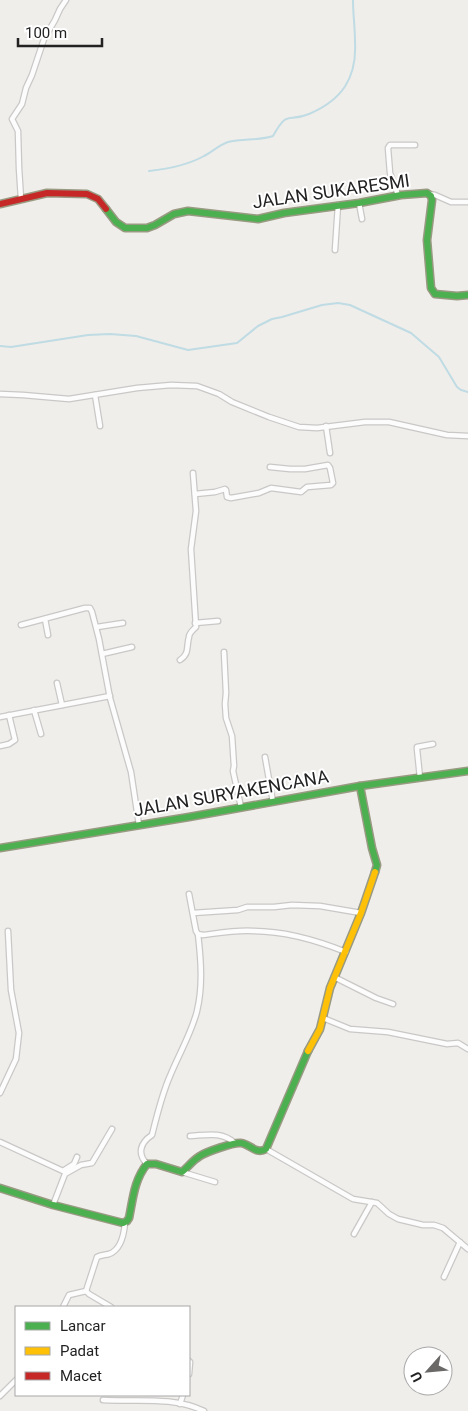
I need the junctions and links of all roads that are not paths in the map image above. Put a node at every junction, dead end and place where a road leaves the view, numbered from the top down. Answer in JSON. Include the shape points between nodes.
{"nodes":[{"id":1,"x":66,"y":0,"type":"edge"},
{"id":2,"x":415,"y":145,"type":"dead end"},
{"id":3,"x":430,"y":194,"type":"junction"},
{"id":4,"x":398,"y":195,"type":"junction"},
{"id":5,"x":21,"y":199,"type":"junction"},
{"id":6,"x":468,"y":202,"type":"edge"},
{"id":7,"x":359,"y":203,"type":"junction"},
{"id":8,"x":0,"y":204,"type":"edge"},
{"id":9,"x":338,"y":205,"type":"junction"},
{"id":10,"x":362,"y":219,"type":"dead end"},
{"id":11,"x":335,"y":250,"type":"dead end"},
{"id":12,"x":468,"y":295,"type":"edge"},
{"id":13,"x":0,"y":394,"type":"edge"},
{"id":14,"x":95,"y":395,"type":"junction"},
{"id":15,"x":100,"y":426,"type":"dead end"},
{"id":16,"x":326,"y":426,"type":"junction"},
{"id":17,"x":468,"y":436,"type":"edge"},
{"id":18,"x":330,"y":453,"type":"dead end"},
{"id":19,"x":270,"y":467,"type":"dead end"},
{"id":20,"x":193,"y":473,"type":"dead end"},
{"id":21,"x":195,"y":494,"type":"junction"},
{"id":22,"x":46,"y":619,"type":"junction"},
{"id":23,"x":218,"y":621,"type":"dead end"},
{"id":24,"x":123,"y":623,"type":"dead end"},
{"id":25,"x":195,"y":623,"type":"junction"},
{"id":26,"x":21,"y":625,"type":"dead end"},
{"id":27,"x":97,"y":627,"type":"junction"},
{"id":28,"x":48,"y":635,"type":"dead end"},
{"id":29,"x":132,"y":647,"type":"dead end"},
{"id":30,"x":224,"y":652,"type":"dead end"},
{"id":31,"x":102,"y":654,"type":"junction"},
{"id":32,"x":180,"y":660,"type":"dead end"},
{"id":33,"x":57,"y":683,"type":"dead end"},
{"id":34,"x":110,"y":696,"type":"junction"},
{"id":35,"x":62,"y":705,"type":"junction"},
{"id":36,"x":34,"y":710,"type":"junction"},
{"id":37,"x":9,"y":715,"type":"junction"},
{"id":38,"x":0,"y":717,"type":"edge"},
{"id":39,"x":40,"y":734,"type":"dead end"},
{"id":40,"x":433,"y":744,"type":"dead end"},
{"id":41,"x":0,"y":746,"type":"edge"},
{"id":42,"x":265,"y":757,"type":"dead end"},
{"id":43,"x":468,"y":771,"type":"edge"},
{"id":44,"x":420,"y":778,"type":"junction"},
{"id":45,"x":360,"y":786,"type":"junction"},
{"id":46,"x":273,"y":802,"type":"junction"},
{"id":47,"x":241,"y":808,"type":"junction"},
{"id":48,"x":139,"y":825,"type":"junction"},
{"id":49,"x":0,"y":848,"type":"edge"},
{"id":50,"x":189,"y":894,"type":"dead end"},
{"id":51,"x":193,"y":913,"type":"junction"},
{"id":52,"x":361,"y":913,"type":"junction"},
{"id":53,"x":8,"y":931,"type":"dead end"},
{"id":54,"x":198,"y":934,"type":"junction"},
{"id":55,"x":346,"y":952,"type":"junction"},
{"id":56,"x":334,"y":977,"type":"junction"},
{"id":57,"x":393,"y":1004,"type":"dead end"},
{"id":58,"x":323,"y":1018,"type":"junction"},
{"id":59,"x":468,"y":1049,"type":"edge"},
{"id":60,"x":0,"y":1093,"type":"edge"},
{"id":61,"x":112,"y":1129,"type":"dead end"},
{"id":62,"x":190,"y":1136,"type":"dead end"},
{"id":63,"x":0,"y":1142,"type":"edge"},
{"id":64,"x":235,"y":1143,"type":"junction"},
{"id":65,"x":266,"y":1149,"type":"junction"},
{"id":66,"x":78,"y":1157,"type":"dead end"},
{"id":67,"x":147,"y":1164,"type":"junction"},
{"id":68,"x":182,"y":1172,"type":"junction"},
{"id":69,"x":215,"y":1182,"type":"dead end"},
{"id":70,"x":0,"y":1188,"type":"edge"},
{"id":71,"x":372,"y":1202,"type":"junction"},
{"id":72,"x":54,"y":1205,"type":"junction"},
{"id":73,"x":125,"y":1222,"type":"junction"},
{"id":74,"x":354,"y":1234,"type":"dead end"},
{"id":75,"x":460,"y":1242,"type":"junction"},
{"id":76,"x":468,"y":1248,"type":"edge"},
{"id":77,"x":444,"y":1277,"type":"dead end"},
{"id":78,"x":86,"y":1291,"type":"junction"},
{"id":79,"x":64,"y":1306,"type":"edge"},
{"id":80,"x":109,"y":1306,"type":"edge"},
{"id":81,"x":15,"y":1381,"type":"edge"},
{"id":82,"x":0,"y":1396,"type":"edge"},
{"id":83,"x":104,"y":1396,"type":"edge"},
{"id":84,"x":183,"y":1396,"type":"edge"},
{"id":85,"x":180,"y":1404,"type":"junction"},
{"id":86,"x":204,"y":1411,"type":"edge"}],
"edges":[{"from":1,"to":5,"type":"street","via":[[44,39],[22,104],[12,119],[18,132]]},
{"from":2,"to":4,"type":"street","via":[[393,144],[388,148],[390,173]]},
{"from":3,"to":4,"type":"street","name":"JALAN SUKARESMI"},
{"from":3,"to":6,"type":"street","via":[[451,202]]},
{"from":3,"to":12,"type":"street","name":"JALAN SUKARESMI","via":[[432,204],[427,240],[431,288],[435,294]]},
{"from":4,"to":7,"type":"street","name":"JALAN SUKARESMI"},
{"from":5,"to":8,"type":"street","name":"JALAN SUKARESMI"},
{"from":5,"to":9,"type":"street","name":"JALAN SUKARESMI","via":[[47,193],[93,196],[125,228],[147,228],[167,217],[188,211],[258,219]]},
{"from":7,"to":9,"type":"street","name":"JALAN SUKARESMI"},
{"from":7,"to":10,"type":"street"},
{"from":9,"to":11,"type":"street"},
{"from":13,"to":14,"type":"street","via":[[69,399]]},
{"from":14,"to":15,"type":"street"},
{"from":14,"to":16,"type":"street","via":[[146,387],[196,386],[291,424]]},
{"from":16,"to":17,"type":"street","via":[[389,422],[447,435]]},
{"from":16,"to":18,"type":"street"},
{"from":19,"to":21,"type":"street","via":[[305,469],[328,465],[333,483],[308,486],[301,492],[270,488],[231,498],[227,497],[225,489]]},
{"from":20,"to":21,"type":"street"},
{"from":21,"to":25,"type":"street","via":[[191,549]]},
{"from":22,"to":26,"type":"street"},
{"from":22,"to":27,"type":"street","via":[[90,608]]},
{"from":22,"to":28,"type":"street"},
{"from":23,"to":25,"type":"street"},
{"from":24,"to":27,"type":"street"},
{"from":25,"to":32,"type":"street","via":[[195,629],[188,638],[189,647]]},
{"from":27,"to":31,"type":"street"},
{"from":29,"to":31,"type":"street"},
{"from":30,"to":47,"type":"street","via":[[225,711],[232,736],[233,771]]},
{"from":31,"to":34,"type":"street"},
{"from":33,"to":35,"type":"street"},
{"from":34,"to":35,"type":"street"},
{"from":34,"to":48,"type":"street","via":[[131,772]]},
{"from":35,"to":36,"type":"street"},
{"from":36,"to":37,"type":"street"},
{"from":36,"to":39,"type":"street"},
{"from":37,"to":38,"type":"street"},
{"from":37,"to":41,"type":"street","via":[[15,740]]},
{"from":40,"to":44,"type":"street","via":[[416,749]]},
{"from":42,"to":46,"type":"street"},
{"from":43,"to":44,"type":"street","name":"JALAN SURYAKENCANA"},
{"from":44,"to":45,"type":"street","name":"JALAN SURYAKENCANA"},
{"from":45,"to":46,"type":"street","name":"JALAN SURYAKENCANA"},
{"from":45,"to":52,"type":"street","via":[[377,865]]},
{"from":46,"to":47,"type":"street","name":"JALAN SURYAKENCANA"},
{"from":47,"to":48,"type":"street","name":"JALAN SURYAKENCANA"},
{"from":48,"to":49,"type":"street","name":"JALAN SURYAKENCANA"},
{"from":50,"to":51,"type":"street"},
{"from":51,"to":52,"type":"street","via":[[292,905]]},
{"from":51,"to":54,"type":"street"},
{"from":52,"to":55,"type":"street"},
{"from":53,"to":60,"type":"street","via":[[11,990],[19,1033],[16,1058]]},
{"from":54,"to":55,"type":"street","via":[[252,930],[286,933]]},
{"from":54,"to":67,"type":"street","via":[[200,996],[159,1107],[152,1135],[140,1151]]},
{"from":55,"to":56,"type":"street"},
{"from":56,"to":57,"type":"street"},
{"from":56,"to":58,"type":"street"},
{"from":58,"to":59,"type":"street","via":[[350,1029],[458,1043]]},
{"from":58,"to":65,"type":"street"},
{"from":61,"to":72,"type":"street","via":[[92,1163],[65,1174]]},
{"from":62,"to":64,"type":"street","via":[[215,1134]]},
{"from":63,"to":66,"type":"street","via":[[63,1170],[74,1164]]},
{"from":64,"to":65,"type":"street","via":[[257,1151]]},
{"from":64,"to":68,"type":"street","via":[[200,1156]]},
{"from":65,"to":71,"type":"street","via":[[353,1200]]},
{"from":67,"to":68,"type":"street"},
{"from":67,"to":73,"type":"street","via":[[136,1185],[129,1218]]},
{"from":68,"to":69,"type":"street"},
{"from":70,"to":72,"type":"street"},
{"from":71,"to":74,"type":"street"},
{"from":71,"to":75,"type":"street","via":[[396,1218],[440,1227]]},
{"from":72,"to":73,"type":"street"},
{"from":73,"to":78,"type":"street","via":[[121,1242],[115,1251],[97,1257]]},
{"from":75,"to":76,"type":"street"},
{"from":75,"to":77,"type":"street"},
{"from":78,"to":79,"type":"street","via":[[70,1295]]},
{"from":78,"to":80,"type":"street"},
{"from":81,"to":82,"type":"street"},
{"from":83,"to":85,"type":"street","via":[[103,1400],[157,1400]]},
{"from":84,"to":85,"type":"street"},
{"from":85,"to":86,"type":"street"}]}
